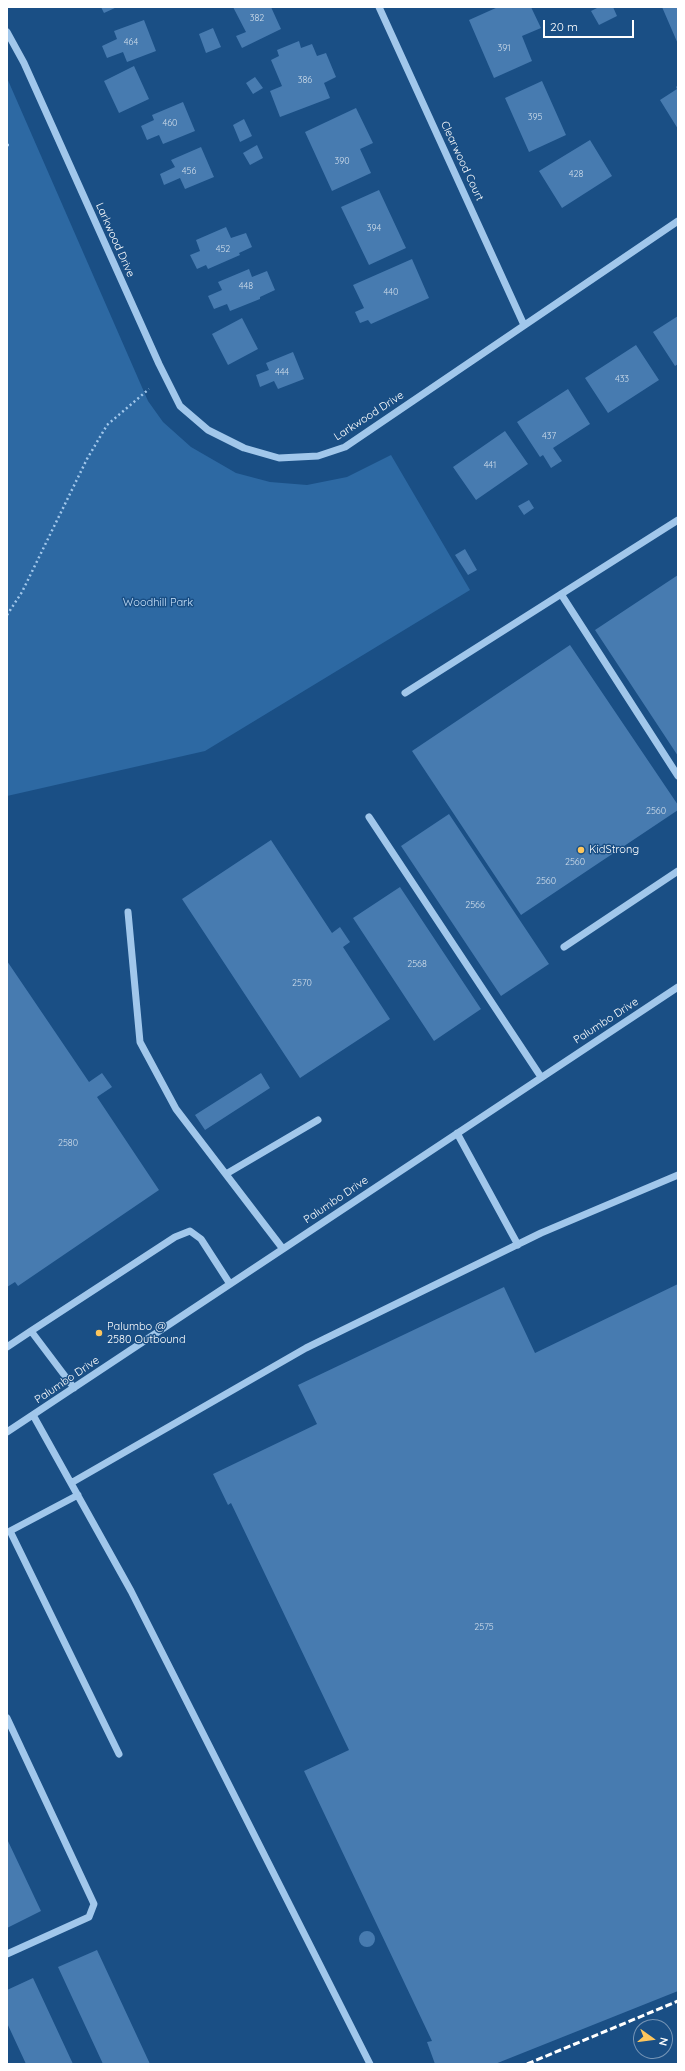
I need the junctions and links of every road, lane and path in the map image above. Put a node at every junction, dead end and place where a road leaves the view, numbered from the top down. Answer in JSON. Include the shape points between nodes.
{"nodes":[{"id":1,"x":379,"y":7,"type":"edge"},
{"id":2,"x":7,"y":32,"type":"edge"},
{"id":3,"x":678,"y":221,"type":"edge"},
{"id":4,"x":524,"y":325,"type":"junction"},
{"id":5,"x":165,"y":376,"type":"junction"},
{"id":6,"x":678,"y":520,"type":"edge"},
{"id":7,"x":561,"y":594,"type":"junction"},
{"id":8,"x":7,"y":615,"type":"edge"},
{"id":9,"x":405,"y":693,"type":"dead end"},
{"id":10,"x":678,"y":776,"type":"edge"},
{"id":11,"x":369,"y":817,"type":"dead end"},
{"id":12,"x":678,"y":871,"type":"edge"},
{"id":13,"x":128,"y":912,"type":"dead end"},
{"id":14,"x":564,"y":947,"type":"dead end"},
{"id":15,"x":678,"y":987,"type":"edge"},
{"id":16,"x":541,"y":1077,"type":"junction"},
{"id":17,"x":318,"y":1120,"type":"dead end"},
{"id":18,"x":457,"y":1133,"type":"junction"},
{"id":19,"x":226,"y":1174,"type":"junction"},
{"id":20,"x":678,"y":1174,"type":"edge"},
{"id":21,"x":518,"y":1245,"type":"junction"},
{"id":22,"x":283,"y":1249,"type":"junction"},
{"id":23,"x":230,"y":1284,"type":"junction"},
{"id":24,"x":31,"y":1331,"type":"junction"},
{"id":25,"x":7,"y":1348,"type":"edge"},
{"id":26,"x":74,"y":1388,"type":"junction"},
{"id":27,"x":33,"y":1415,"type":"junction"},
{"id":28,"x":7,"y":1432,"type":"edge"},
{"id":29,"x":71,"y":1483,"type":"junction"},
{"id":30,"x":78,"y":1495,"type":"junction"},
{"id":31,"x":7,"y":1718,"type":"edge"},
{"id":32,"x":119,"y":1754,"type":"dead end"},
{"id":33,"x":7,"y":1954,"type":"edge"},
{"id":34,"x":370,"y":2064,"type":"edge"}],
"edges":[{"from":1,"to":4,"type":"street","name":"Clearwood Court"},
{"from":2,"to":5,"type":"street","name":"Larkwood Drive","via":[[24,63]]},
{"from":3,"to":4,"type":"street","name":"Larkwood Drive"},
{"from":4,"to":5,"type":"street","name":"Larkwood Drive","via":[[345,446],[318,456],[279,458],[244,448],[208,430],[180,406]]},
{"from":5,"to":8,"type":"path","via":[[107,425],[86,458],[22,592]]},
{"from":6,"to":7,"type":"street"},
{"from":7,"to":9,"type":"street"},
{"from":7,"to":10,"type":"street"},
{"from":11,"to":16,"type":"street"},
{"from":12,"to":14,"type":"street"},
{"from":13,"to":19,"type":"street","via":[[140,1042],[176,1109]]},
{"from":15,"to":16,"type":"street","name":"Palumbo Drive"},
{"from":16,"to":18,"type":"street","name":"Palumbo Drive"},
{"from":17,"to":19,"type":"street"},
{"from":18,"to":21,"type":"street"},
{"from":18,"to":22,"type":"street","name":"Palumbo Drive"},
{"from":19,"to":22,"type":"street"},
{"from":20,"to":21,"type":"street"},
{"from":21,"to":29,"type":"street","via":[[306,1348]]},
{"from":22,"to":23,"type":"street","name":"Palumbo Drive"},
{"from":23,"to":24,"type":"street","via":[[201,1239],[190,1231],[175,1237]]},
{"from":23,"to":26,"type":"street","name":"Palumbo Drive"},
{"from":24,"to":25,"type":"street"},
{"from":24,"to":26,"type":"street"},
{"from":26,"to":27,"type":"street","name":"Palumbo Drive"},
{"from":27,"to":28,"type":"street","name":"Palumbo Drive"},
{"from":27,"to":29,"type":"street"},
{"from":29,"to":30,"type":"street"},
{"from":30,"to":32,"type":"street","via":[[10,1531]]},
{"from":30,"to":34,"type":"street"},
{"from":31,"to":33,"type":"street","via":[[94,1904],[89,1917]]}]}
